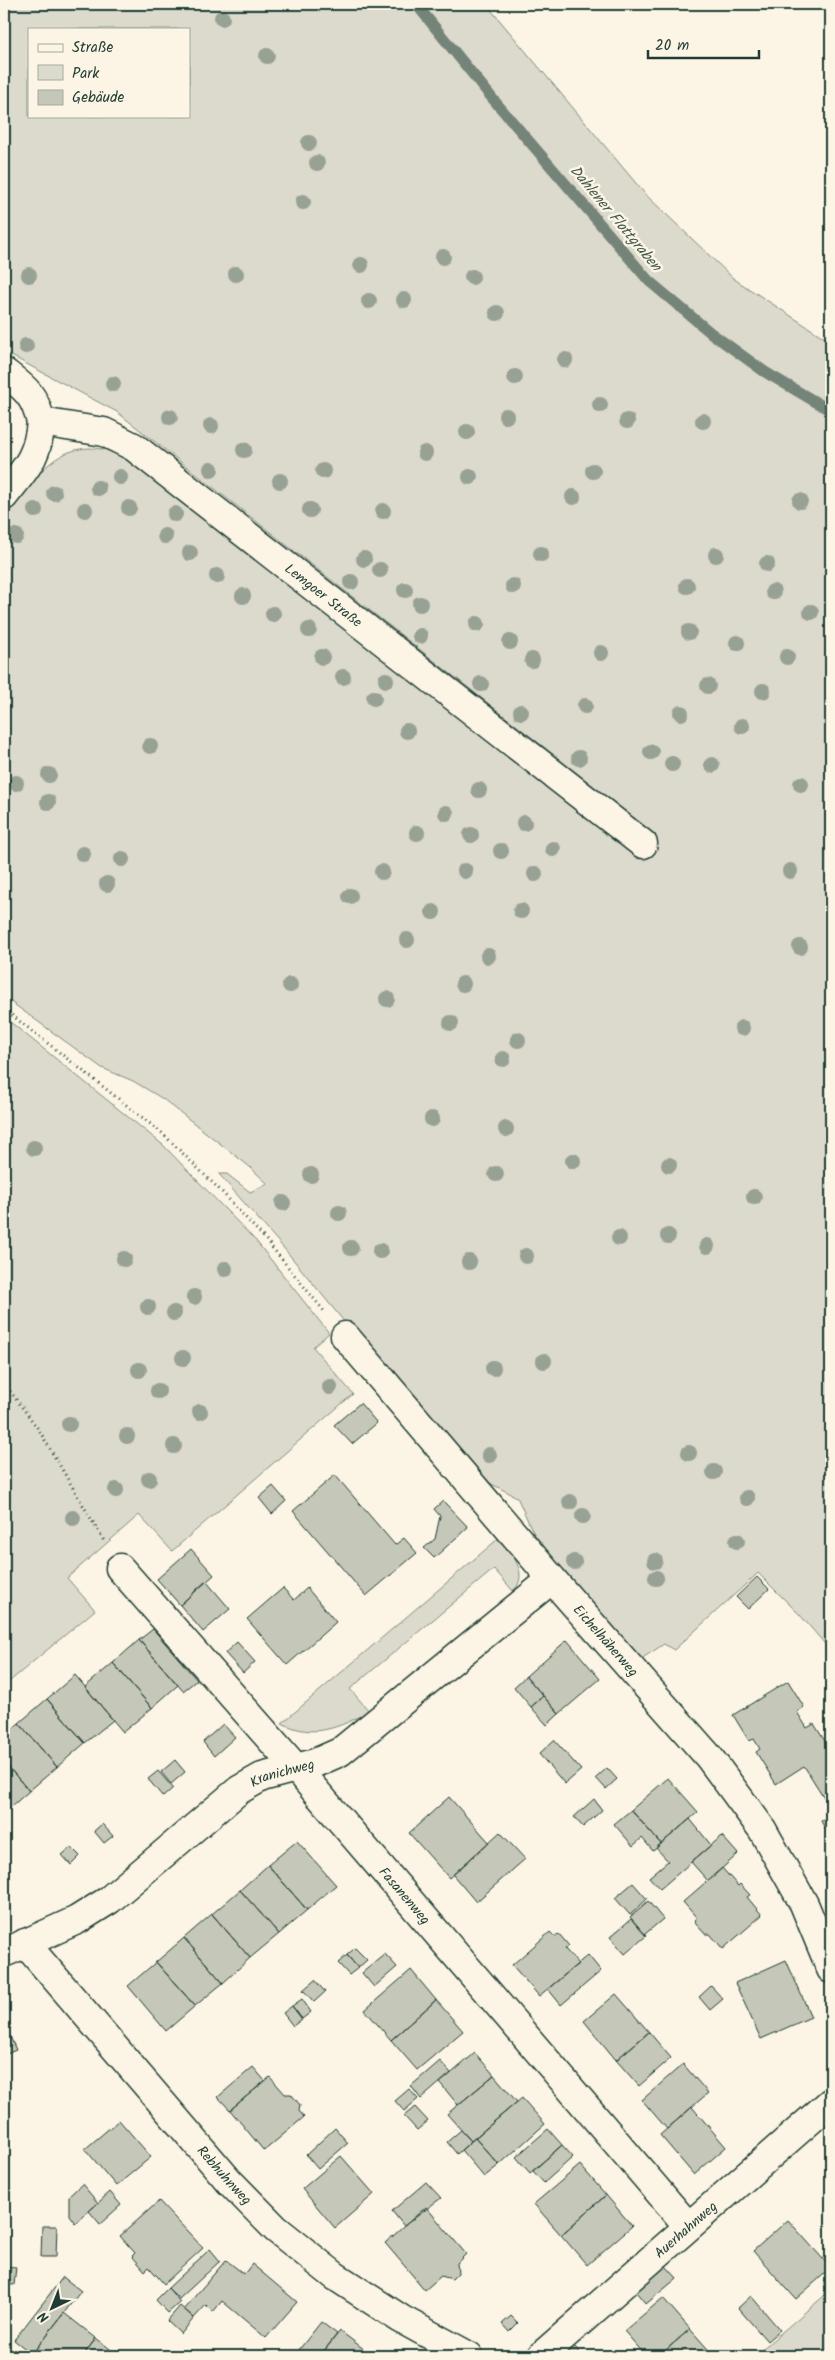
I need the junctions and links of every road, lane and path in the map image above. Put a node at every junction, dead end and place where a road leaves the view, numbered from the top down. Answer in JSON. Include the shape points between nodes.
{"nodes":[{"id":1,"x":4,"y":372,"type":"edge"},
{"id":2,"x":41,"y":422,"type":"junction"},
{"id":3,"x":4,"y":496,"type":"edge"},
{"id":4,"x":643,"y":844,"type":"dead end"},
{"id":5,"x":4,"y":1009,"type":"edge"},
{"id":6,"x":345,"y":1336,"type":"joint"},
{"id":7,"x":4,"y":1383,"type":"edge"},
{"id":8,"x":120,"y":1568,"type":"joint"},
{"id":9,"x":552,"y":1579,"type":"junction"},
{"id":10,"x":295,"y":1767,"type":"junction"},
{"id":11,"x":14,"y":1948,"type":"edge"},
{"id":12,"x":831,"y":1969,"type":"edge"},
{"id":13,"x":831,"y":2102,"type":"edge"},
{"id":14,"x":688,"y":2226,"type":"junction"},
{"id":15,"x":469,"y":2356,"type":"edge"},
{"id":16,"x":541,"y":2356,"type":"edge"}],
"edges":[{"from":1,"to":2,"type":"street","via":[[36,402]]},
{"from":2,"to":3,"type":"street","via":[[39,444]]},
{"from":2,"to":4,"type":"street","name":"Lemgoer Straße","via":[[104,432],[134,447]]},
{"from":5,"to":6,"type":"path","via":[[162,1133],[266,1240]]},
{"from":6,"to":9,"type":"street","name":"Eichelhäherweg"},
{"from":7,"to":8,"type":"path","via":[[39,1430]]},
{"from":8,"to":10,"type":"street","name":"Fasanenweg"},
{"from":9,"to":10,"type":"street","name":"Kranichweg","via":[[340,1752],[315,1764]]},
{"from":9,"to":12,"type":"street","name":"Eichelhäherweg","via":[[709,1757],[762,1829],[804,1904]]},
{"from":10,"to":11,"type":"street","name":"Kranichweg","via":[[262,1777],[239,1790],[108,1900],[77,1920]]},
{"from":10,"to":14,"type":"street","name":"Fasanenweg"},
{"from":11,"to":15,"type":"street","name":"Rebhuhnweg","via":[[276,2229],[335,2276],[401,2319]]},
{"from":13,"to":14,"type":"street","name":"Auerhahnweg"},
{"from":14,"to":16,"type":"street","name":"Auerhahnweg"}]}
